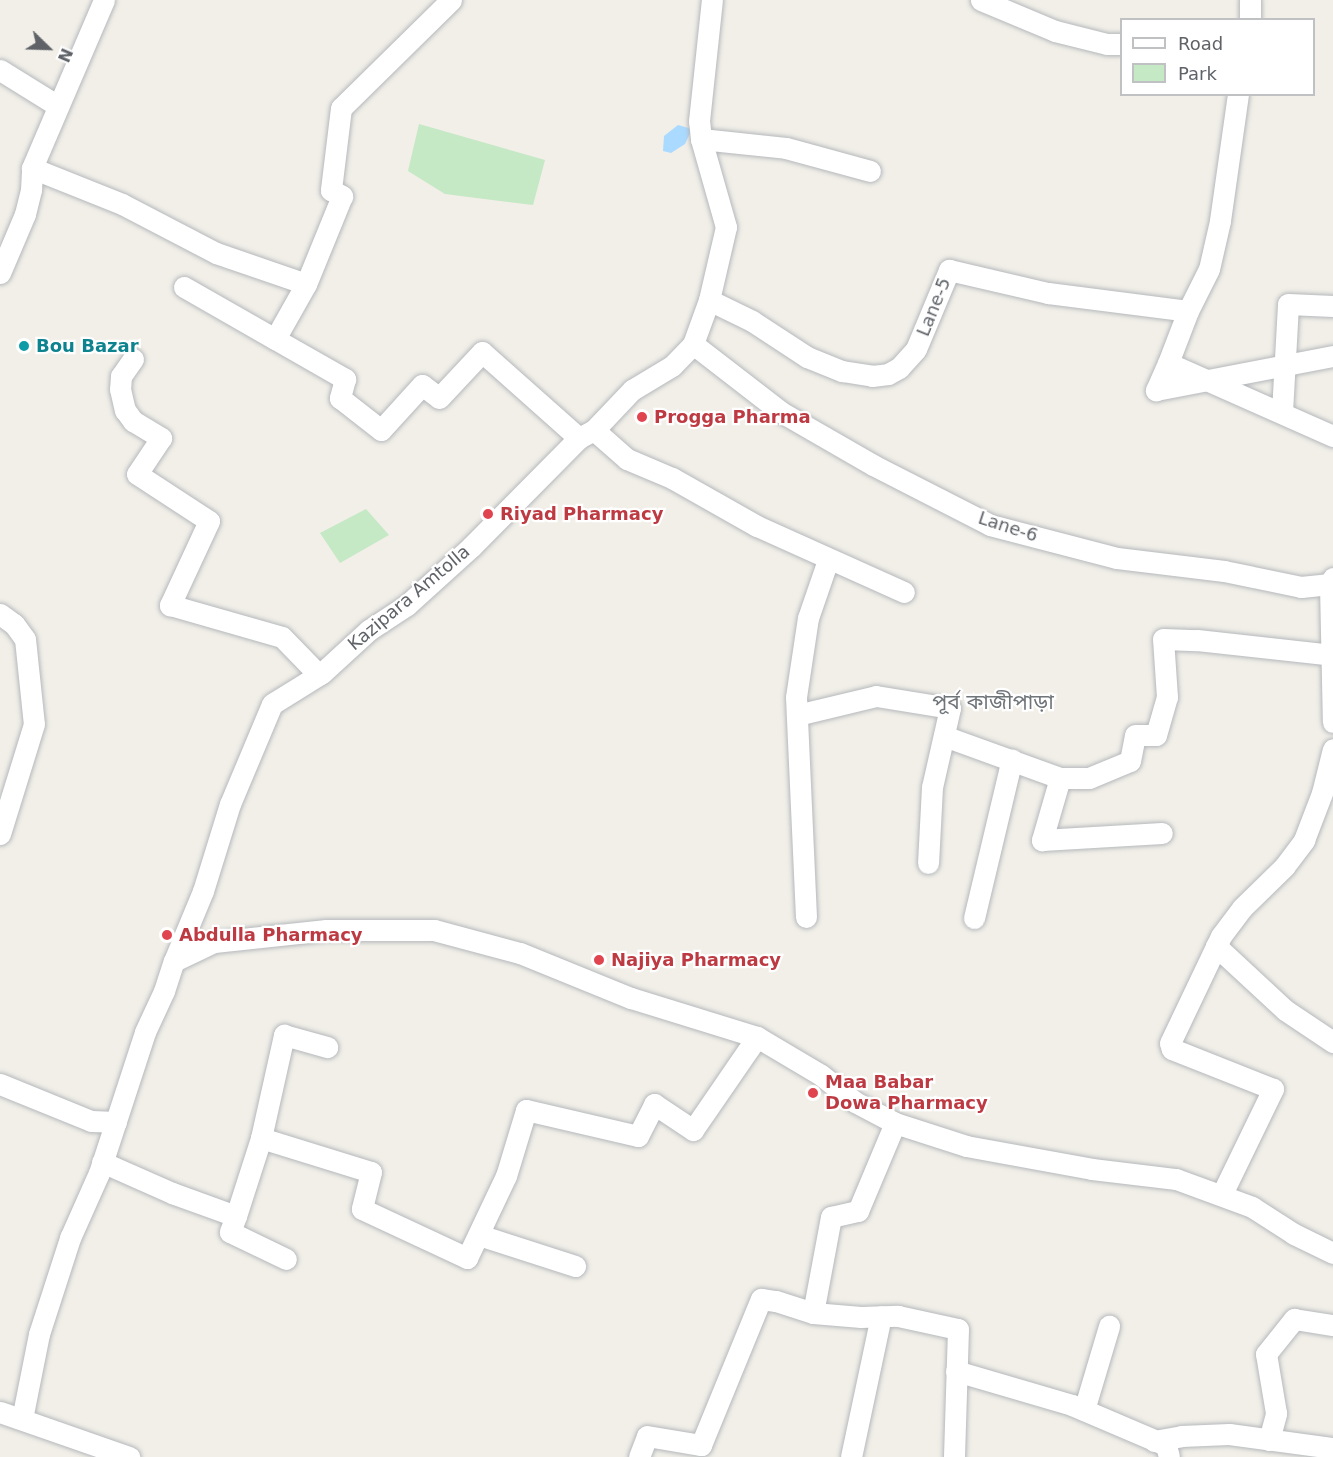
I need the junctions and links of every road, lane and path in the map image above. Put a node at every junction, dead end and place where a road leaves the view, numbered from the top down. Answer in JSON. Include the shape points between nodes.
{"nodes":[{"id":1,"x":104,"y":0,"type":"edge"},
{"id":2,"x":451,"y":0,"type":"edge"},
{"id":3,"x":712,"y":0,"type":"edge"},
{"id":4,"x":981,"y":0,"type":"edge"},
{"id":5,"x":1250,"y":0,"type":"edge"},
{"id":6,"x":1250,"y":18,"type":"edge"},
{"id":7,"x":1120,"y":44,"type":"edge"},
{"id":8,"x":0,"y":69,"type":"edge"},
{"id":9,"x":1238,"y":96,"type":"edge"},
{"id":10,"x":58,"y":106,"type":"junction"},
{"id":11,"x":701,"y":139,"type":"junction"},
{"id":12,"x":32,"y":168,"type":"junction"},
{"id":13,"x":870,"y":171,"type":"dead end"},
{"id":14,"x":0,"y":273,"type":"edge"},
{"id":15,"x":306,"y":284,"type":"junction"},
{"id":16,"x":184,"y":287,"type":"dead end"},
{"id":17,"x":709,"y":300,"type":"junction"},
{"id":18,"x":1333,"y":306,"type":"edge"},
{"id":19,"x":1188,"y":311,"type":"junction"},
{"id":20,"x":275,"y":339,"type":"junction"},
{"id":21,"x":693,"y":344,"type":"junction"},
{"id":22,"x":1333,"y":356,"type":"edge"},
{"id":23,"x":133,"y":359,"type":"dead end"},
{"id":24,"x":1168,"y":363,"type":"junction"},
{"id":25,"x":1282,"y":412,"type":"junction"},
{"id":26,"x":587,"y":434,"type":"junction"},
{"id":27,"x":1333,"y":436,"type":"edge"},
{"id":28,"x":828,"y":560,"type":"junction"},
{"id":29,"x":1332,"y":581,"type":"edge"},
{"id":30,"x":904,"y":592,"type":"dead end"},
{"id":31,"x":0,"y":614,"type":"edge"},
{"id":32,"x":1332,"y":655,"type":"edge"},
{"id":33,"x":319,"y":675,"type":"junction"},
{"id":34,"x":797,"y":715,"type":"junction"},
{"id":35,"x":1333,"y":720,"type":"edge"},
{"id":36,"x":944,"y":736,"type":"junction"},
{"id":37,"x":1333,"y":749,"type":"edge"},
{"id":38,"x":1012,"y":759,"type":"junction"},
{"id":39,"x":1060,"y":778,"type":"junction"},
{"id":40,"x":7,"y":784,"type":"edge"},
{"id":41,"x":1161,"y":833,"type":"dead end"},
{"id":42,"x":0,"y":834,"type":"edge"},
{"id":43,"x":928,"y":862,"type":"dead end"},
{"id":44,"x":806,"y":917,"type":"dead end"},
{"id":45,"x":974,"y":918,"type":"dead end"},
{"id":46,"x":1216,"y":946,"type":"junction"},
{"id":47,"x":174,"y":961,"type":"junction"},
{"id":48,"x":757,"y":1037,"type":"junction"},
{"id":49,"x":1333,"y":1042,"type":"edge"},
{"id":50,"x":327,"y":1047,"type":"dead end"},
{"id":51,"x":0,"y":1084,"type":"edge"},
{"id":52,"x":116,"y":1122,"type":"junction"},
{"id":53,"x":895,"y":1124,"type":"junction"},
{"id":54,"x":261,"y":1138,"type":"junction"},
{"id":55,"x":102,"y":1162,"type":"junction"},
{"id":56,"x":1222,"y":1194,"type":"junction"},
{"id":57,"x":236,"y":1215,"type":"junction"},
{"id":58,"x":478,"y":1235,"type":"junction"},
{"id":59,"x":1333,"y":1253,"type":"edge"},
{"id":60,"x":286,"y":1259,"type":"dead end"},
{"id":61,"x":575,"y":1266,"type":"dead end"},
{"id":62,"x":813,"y":1313,"type":"junction"},
{"id":63,"x":880,"y":1316,"type":"junction"},
{"id":64,"x":1333,"y":1325,"type":"edge"},
{"id":65,"x":1108,"y":1326,"type":"dead end"},
{"id":66,"x":956,"y":1371,"type":"junction"},
{"id":67,"x":1084,"y":1410,"type":"junction"},
{"id":68,"x":0,"y":1412,"type":"edge"},
{"id":69,"x":22,"y":1419,"type":"junction"},
{"id":70,"x":1154,"y":1441,"type":"junction"},
{"id":71,"x":1273,"y":1446,"type":"edge"},
{"id":72,"x":1333,"y":1448,"type":"edge"},
{"id":73,"x":129,"y":1457,"type":"edge"},
{"id":74,"x":639,"y":1457,"type":"edge"},
{"id":75,"x":851,"y":1457,"type":"edge"},
{"id":76,"x":954,"y":1457,"type":"edge"},
{"id":77,"x":1169,"y":1457,"type":"edge"}],
"edges":[{"from":1,"to":10,"type":"street"},
{"from":2,"to":15,"type":"street","via":[[341,108],[331,190],[342,196]]},
{"from":3,"to":11,"type":"street","name":"Kazipara Amtolla","via":[[699,121]]},
{"from":4,"to":7,"type":"street","via":[[1055,31]]},
{"from":5,"to":6,"type":"street"},
{"from":8,"to":10,"type":"street"},
{"from":9,"to":19,"type":"street","via":[[1209,269]]},
{"from":10,"to":12,"type":"street"},
{"from":11,"to":13,"type":"street","via":[[786,148]]},
{"from":11,"to":17,"type":"street","name":"Kazipara Amtolla","via":[[726,227]]},
{"from":12,"to":14,"type":"street","via":[[25,214]]},
{"from":12,"to":15,"type":"street","via":[[122,204],[216,253]]},
{"from":15,"to":20,"type":"street"},
{"from":16,"to":20,"type":"street"},
{"from":17,"to":19,"type":"street","name":"Lane-5","via":[[752,321],[807,357],[842,371],[872,376],[899,368],[916,349],[948,270],[1048,293]]},
{"from":17,"to":21,"type":"street","name":"Kazipara Amtolla"},
{"from":18,"to":25,"type":"street","via":[[1288,304]]},
{"from":19,"to":24,"type":"street"},
{"from":20,"to":26,"type":"street","via":[[345,379],[340,398],[381,430],[422,385],[439,398],[482,352]]},
{"from":21,"to":26,"type":"street","name":"Kazipara Amtolla","via":[[672,366],[632,390]]},
{"from":21,"to":29,"type":"street","name":"Lane-6","via":[[781,412],[990,525],[1118,558],[1224,571],[1301,587]]},
{"from":22,"to":24,"type":"street","via":[[1156,390]]},
{"from":23,"to":33,"type":"street","via":[[121,376],[125,410],[133,421],[161,438],[137,474],[209,521],[170,605],[282,637]]},
{"from":24,"to":25,"type":"street"},
{"from":25,"to":27,"type":"street"},
{"from":26,"to":28,"type":"street","via":[[627,459],[672,478]]},
{"from":26,"to":33,"type":"street","name":"Kazipara Amtolla","via":[[407,605],[369,630]]},
{"from":28,"to":30,"type":"street"},
{"from":28,"to":34,"type":"street","via":[[808,618],[796,697]]},
{"from":29,"to":32,"type":"street"},
{"from":31,"to":40,"type":"street","via":[[26,639],[34,724]]},
{"from":32,"to":35,"type":"street"},
{"from":32,"to":39,"type":"street","via":[[1197,639],[1163,639],[1167,697],[1156,735],[1135,735],[1130,761],[1089,778]]},
{"from":33,"to":47,"type":"street","name":"Kazipara Amtolla","via":[[272,704],[230,804],[203,891]]},
{"from":34,"to":36,"type":"street","via":[[851,700],[887,697],[950,708]]},
{"from":34,"to":44,"type":"street"},
{"from":36,"to":38,"type":"street"},
{"from":36,"to":43,"type":"street","via":[[932,787]]},
{"from":37,"to":46,"type":"street","via":[[1304,840],[1284,867],[1242,908]]},
{"from":38,"to":39,"type":"street"},
{"from":38,"to":45,"type":"street"},
{"from":39,"to":41,"type":"street","via":[[1042,840]]},
{"from":40,"to":42,"type":"street"},
{"from":46,"to":49,"type":"street","via":[[1286,1010]]},
{"from":46,"to":56,"type":"street","via":[[1170,1046],[1274,1089]]},
{"from":47,"to":48,"type":"street","via":[[214,942],[326,930],[434,930],[520,953],[631,998]]},
{"from":47,"to":52,"type":"street","name":"Kazipara Amtolla"},
{"from":48,"to":53,"type":"street"},
{"from":48,"to":58,"type":"street","via":[[693,1130],[654,1104],[638,1136],[526,1110],[506,1176]]},
{"from":50,"to":54,"type":"street","via":[[284,1035]]},
{"from":51,"to":52,"type":"street","via":[[91,1121]]},
{"from":52,"to":55,"type":"street","name":"Kazipara Amtolla"},
{"from":53,"to":56,"type":"street","via":[[966,1146],[1092,1169],[1176,1179]]},
{"from":53,"to":62,"type":"street","via":[[858,1211],[831,1217]]},
{"from":54,"to":57,"type":"street"},
{"from":54,"to":58,"type":"street","via":[[372,1172],[363,1209],[467,1258]]},
{"from":55,"to":57,"type":"street","via":[[172,1193]]},
{"from":55,"to":69,"type":"street","name":"Kazipara Amtolla","via":[[70,1238],[39,1334]]},
{"from":56,"to":59,"type":"street"},
{"from":57,"to":60,"type":"street","via":[[230,1232]]},
{"from":58,"to":61,"type":"street"},
{"from":62,"to":63,"type":"street"},
{"from":62,"to":74,"type":"street","via":[[761,1299],[701,1445],[647,1436]]},
{"from":63,"to":66,"type":"street","via":[[958,1329]]},
{"from":63,"to":75,"type":"street"},
{"from":64,"to":71,"type":"street","via":[[1294,1319],[1266,1354],[1276,1413]]},
{"from":65,"to":67,"type":"street"},
{"from":66,"to":67,"type":"street"},
{"from":66,"to":76,"type":"street"},
{"from":67,"to":70,"type":"street"},
{"from":68,"to":69,"type":"street"},
{"from":69,"to":73,"type":"street"},
{"from":70,"to":71,"type":"street","via":[[1229,1434]]},
{"from":70,"to":77,"type":"street","via":[[1168,1447]]},
{"from":71,"to":72,"type":"street"}]}
